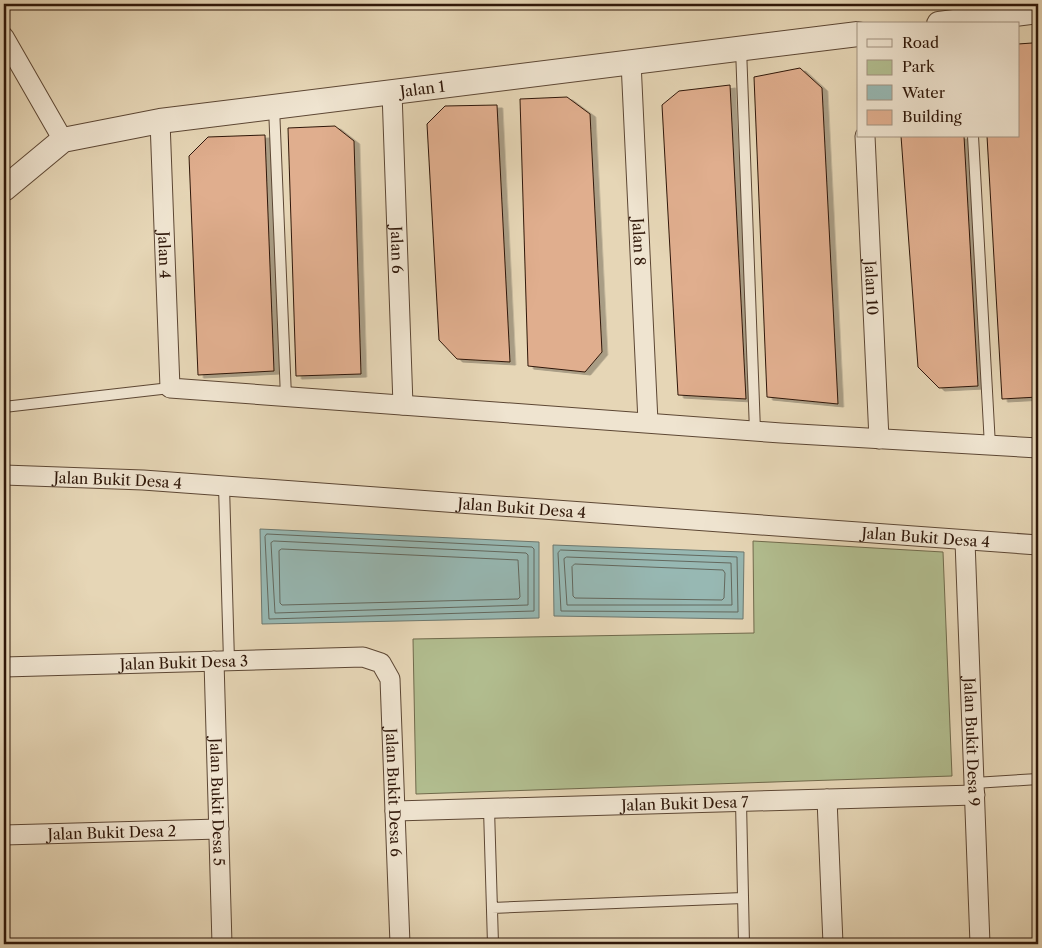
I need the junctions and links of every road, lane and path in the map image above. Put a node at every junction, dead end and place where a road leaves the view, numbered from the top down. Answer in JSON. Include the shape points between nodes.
{"nodes":[{"id":1,"x":1038,"y":11,"type":"edge"},
{"id":2,"x":967,"y":22,"type":"edge"},
{"id":3,"x":857,"y":34,"type":"edge"},
{"id":4,"x":4,"y":38,"type":"edge"},
{"id":5,"x":741,"y":48,"type":"junction"},
{"id":6,"x":631,"y":62,"type":"junction"},
{"id":7,"x":392,"y":92,"type":"junction"},
{"id":8,"x":274,"y":107,"type":"junction"},
{"id":9,"x":160,"y":121,"type":"junction"},
{"id":10,"x":865,"y":138,"type":"edge"},
{"id":11,"x":973,"y":138,"type":"edge"},
{"id":12,"x":63,"y":140,"type":"junction"},
{"id":13,"x":4,"y":189,"type":"edge"},
{"id":14,"x":170,"y":388,"type":"junction"},
{"id":15,"x":286,"y":397,"type":"junction"},
{"id":16,"x":403,"y":405,"type":"junction"},
{"id":17,"x":4,"y":407,"type":"edge"},
{"id":18,"x":648,"y":422,"type":"junction"},
{"id":19,"x":755,"y":432,"type":"junction"},
{"id":20,"x":879,"y":439,"type":"junction"},
{"id":21,"x":990,"y":446,"type":"junction"},
{"id":22,"x":1038,"y":448,"type":"edge"},
{"id":23,"x":4,"y":475,"type":"edge"},
{"id":24,"x":224,"y":486,"type":"junction"},
{"id":25,"x":965,"y":541,"type":"junction"},
{"id":26,"x":1038,"y":545,"type":"edge"},
{"id":27,"x":363,"y":657,"type":"joint"},
{"id":28,"x":222,"y":661,"type":"junction"},
{"id":29,"x":4,"y":667,"type":"edge"},
{"id":30,"x":1038,"y":779,"type":"edge"},
{"id":31,"x":974,"y":789,"type":"junction"},
{"id":32,"x":827,"y":799,"type":"junction"},
{"id":33,"x":741,"y":802,"type":"junction"},
{"id":34,"x":489,"y":809,"type":"junction"},
{"id":35,"x":395,"y":811,"type":"junction"},
{"id":36,"x":219,"y":829,"type":"junction"},
{"id":37,"x":4,"y":835,"type":"edge"},
{"id":38,"x":743,"y":898,"type":"junction"},
{"id":39,"x":492,"y":908,"type":"junction"},
{"id":40,"x":222,"y":944,"type":"edge"},
{"id":41,"x":400,"y":944,"type":"edge"},
{"id":42,"x":494,"y":944,"type":"edge"},
{"id":43,"x":744,"y":944,"type":"edge"},
{"id":44,"x":833,"y":944,"type":"edge"},
{"id":45,"x":980,"y":944,"type":"edge"}],
"edges":[{"from":1,"to":2,"type":"street"},
{"from":3,"to":5,"type":"street","name":"Jalan 1"},
{"from":4,"to":12,"type":"street"},
{"from":5,"to":6,"type":"street","name":"Jalan 1"},
{"from":5,"to":19,"type":"lane"},
{"from":6,"to":7,"type":"street","name":"Jalan 1"},
{"from":6,"to":18,"type":"street","name":"Jalan 8"},
{"from":7,"to":8,"type":"street","name":"Jalan 1"},
{"from":7,"to":16,"type":"street","name":"Jalan 6"},
{"from":8,"to":9,"type":"street","name":"Jalan 1"},
{"from":8,"to":15,"type":"lane"},
{"from":9,"to":12,"type":"street","name":"Jalan 1"},
{"from":9,"to":14,"type":"street","name":"Jalan 4"},
{"from":10,"to":20,"type":"street","name":"Jalan 10"},
{"from":11,"to":21,"type":"lane"},
{"from":12,"to":13,"type":"street","name":"Jalan 1"},
{"from":14,"to":15,"type":"street"},
{"from":14,"to":17,"type":"lane"},
{"from":15,"to":16,"type":"street"},
{"from":16,"to":18,"type":"street"},
{"from":18,"to":19,"type":"street"},
{"from":19,"to":20,"type":"street"},
{"from":20,"to":21,"type":"street"},
{"from":21,"to":22,"type":"street"},
{"from":23,"to":24,"type":"street","name":"Jalan Bukit Desa 4"},
{"from":24,"to":25,"type":"street","name":"Jalan Bukit Desa 4"},
{"from":24,"to":28,"type":"lane"},
{"from":25,"to":26,"type":"street","name":"Jalan Bukit Desa 4"},
{"from":25,"to":31,"type":"street","name":"Jalan Bukit Desa 9"},
{"from":27,"to":28,"type":"street","name":"Jalan Bukit Desa 3"},
{"from":27,"to":35,"type":"street","name":"Jalan Bukit Desa 6","via":[[381,663],[390,679]]},
{"from":28,"to":29,"type":"street","name":"Jalan Bukit Desa 3"},
{"from":28,"to":36,"type":"street","name":"Jalan Bukit Desa 5"},
{"from":30,"to":31,"type":"lane"},
{"from":31,"to":32,"type":"street","name":"Jalan Bukit Desa 7"},
{"from":31,"to":45,"type":"street","name":"Jalan Bukit Desa 9"},
{"from":32,"to":33,"type":"street","name":"Jalan Bukit Desa 7"},
{"from":32,"to":44,"type":"street"},
{"from":33,"to":34,"type":"street","name":"Jalan Bukit Desa 7"},
{"from":33,"to":38,"type":"lane"},
{"from":34,"to":35,"type":"street","name":"Jalan Bukit Desa 7"},
{"from":34,"to":39,"type":"lane"},
{"from":35,"to":41,"type":"street","name":"Jalan Bukit Desa 6"},
{"from":36,"to":37,"type":"street","name":"Jalan Bukit Desa 2"},
{"from":36,"to":40,"type":"street","name":"Jalan Bukit Desa 5"},
{"from":38,"to":39,"type":"lane"},
{"from":38,"to":43,"type":"lane"},
{"from":39,"to":42,"type":"lane"}]}
